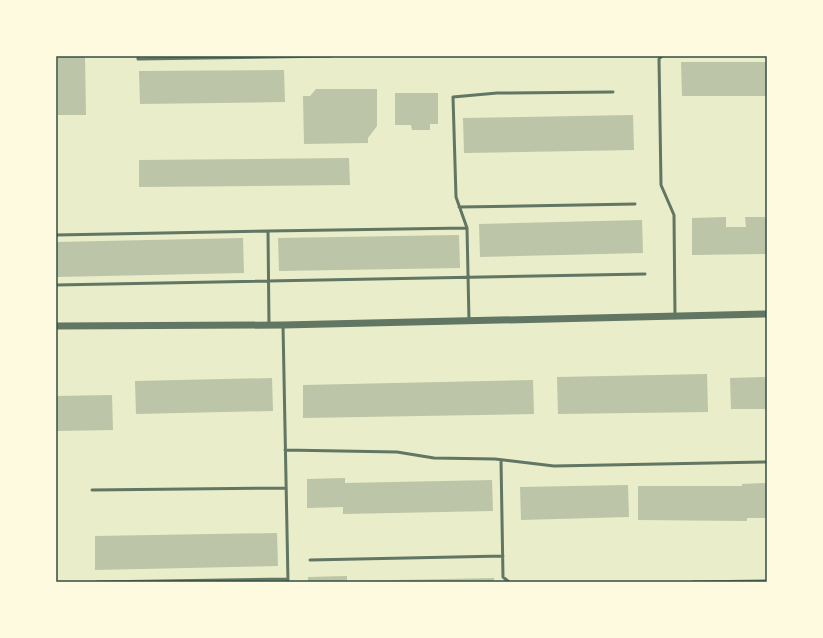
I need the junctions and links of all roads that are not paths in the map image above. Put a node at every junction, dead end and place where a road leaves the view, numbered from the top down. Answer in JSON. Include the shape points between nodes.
{"nodes":[{"id":1,"x":138,"y":56,"type":"edge"},
{"id":2,"x":321,"y":56,"type":"edge"},
{"id":3,"x":331,"y":56,"type":"edge"},
{"id":4,"x":662,"y":56,"type":"edge"},
{"id":5,"x":613,"y":92,"type":"dead end"},
{"id":6,"x":634,"y":204,"type":"dead end"},
{"id":7,"x":459,"y":207,"type":"junction"},
{"id":8,"x":467,"y":228,"type":"junction"},
{"id":9,"x":268,"y":232,"type":"junction"},
{"id":10,"x":56,"y":234,"type":"edge"},
{"id":11,"x":645,"y":274,"type":"dead end"},
{"id":12,"x":468,"y":277,"type":"junction"},
{"id":13,"x":268,"y":281,"type":"junction"},
{"id":14,"x":56,"y":285,"type":"edge"},
{"id":15,"x":767,"y":314,"type":"edge"},
{"id":16,"x":675,"y":316,"type":"junction"},
{"id":17,"x":469,"y":321,"type":"junction"},
{"id":18,"x":269,"y":324,"type":"junction"},
{"id":19,"x":284,"y":324,"type":"junction"},
{"id":20,"x":56,"y":326,"type":"edge"},
{"id":21,"x":285,"y":450,"type":"junction"},
{"id":22,"x":501,"y":460,"type":"junction"},
{"id":23,"x":767,"y":462,"type":"edge"},
{"id":24,"x":286,"y":488,"type":"junction"},
{"id":25,"x":92,"y":490,"type":"dead end"},
{"id":26,"x":503,"y":556,"type":"junction"},
{"id":27,"x":310,"y":560,"type":"dead end"},
{"id":28,"x":288,"y":580,"type":"edge"},
{"id":29,"x":767,"y":581,"type":"edge"},
{"id":30,"x":97,"y":582,"type":"edge"},
{"id":31,"x":509,"y":582,"type":"edge"},
{"id":32,"x":693,"y":582,"type":"edge"}],
"edges":[{"from":1,"to":2,"type":"lane","via":[[138,59]]},
{"from":2,"to":3,"type":"lane"},
{"from":4,"to":16,"type":"lane","via":[[659,59],[661,185],[674,215]]},
{"from":5,"to":7,"type":"lane","via":[[497,93],[453,97],[456,197]]},
{"from":6,"to":7,"type":"lane"},
{"from":7,"to":8,"type":"lane"},
{"from":8,"to":9,"type":"lane"},
{"from":8,"to":12,"type":"lane"},
{"from":9,"to":10,"type":"lane"},
{"from":9,"to":13,"type":"lane"},
{"from":11,"to":12,"type":"lane"},
{"from":12,"to":13,"type":"lane"},
{"from":12,"to":17,"type":"lane"},
{"from":13,"to":14,"type":"lane"},
{"from":13,"to":18,"type":"lane"},
{"from":15,"to":16,"type":"street"},
{"from":16,"to":17,"type":"street"},
{"from":17,"to":19,"type":"street"},
{"from":18,"to":19,"type":"street"},
{"from":18,"to":20,"type":"street"},
{"from":19,"to":21,"type":"lane"},
{"from":21,"to":22,"type":"lane","via":[[397,452],[434,458]]},
{"from":21,"to":24,"type":"lane"},
{"from":22,"to":23,"type":"lane","via":[[554,466]]},
{"from":22,"to":26,"type":"lane"},
{"from":24,"to":25,"type":"lane"},
{"from":24,"to":28,"type":"lane"},
{"from":26,"to":27,"type":"lane"},
{"from":26,"to":31,"type":"lane","via":[[503,577]]},
{"from":28,"to":30,"type":"lane"},
{"from":29,"to":32,"type":"lane"}]}
